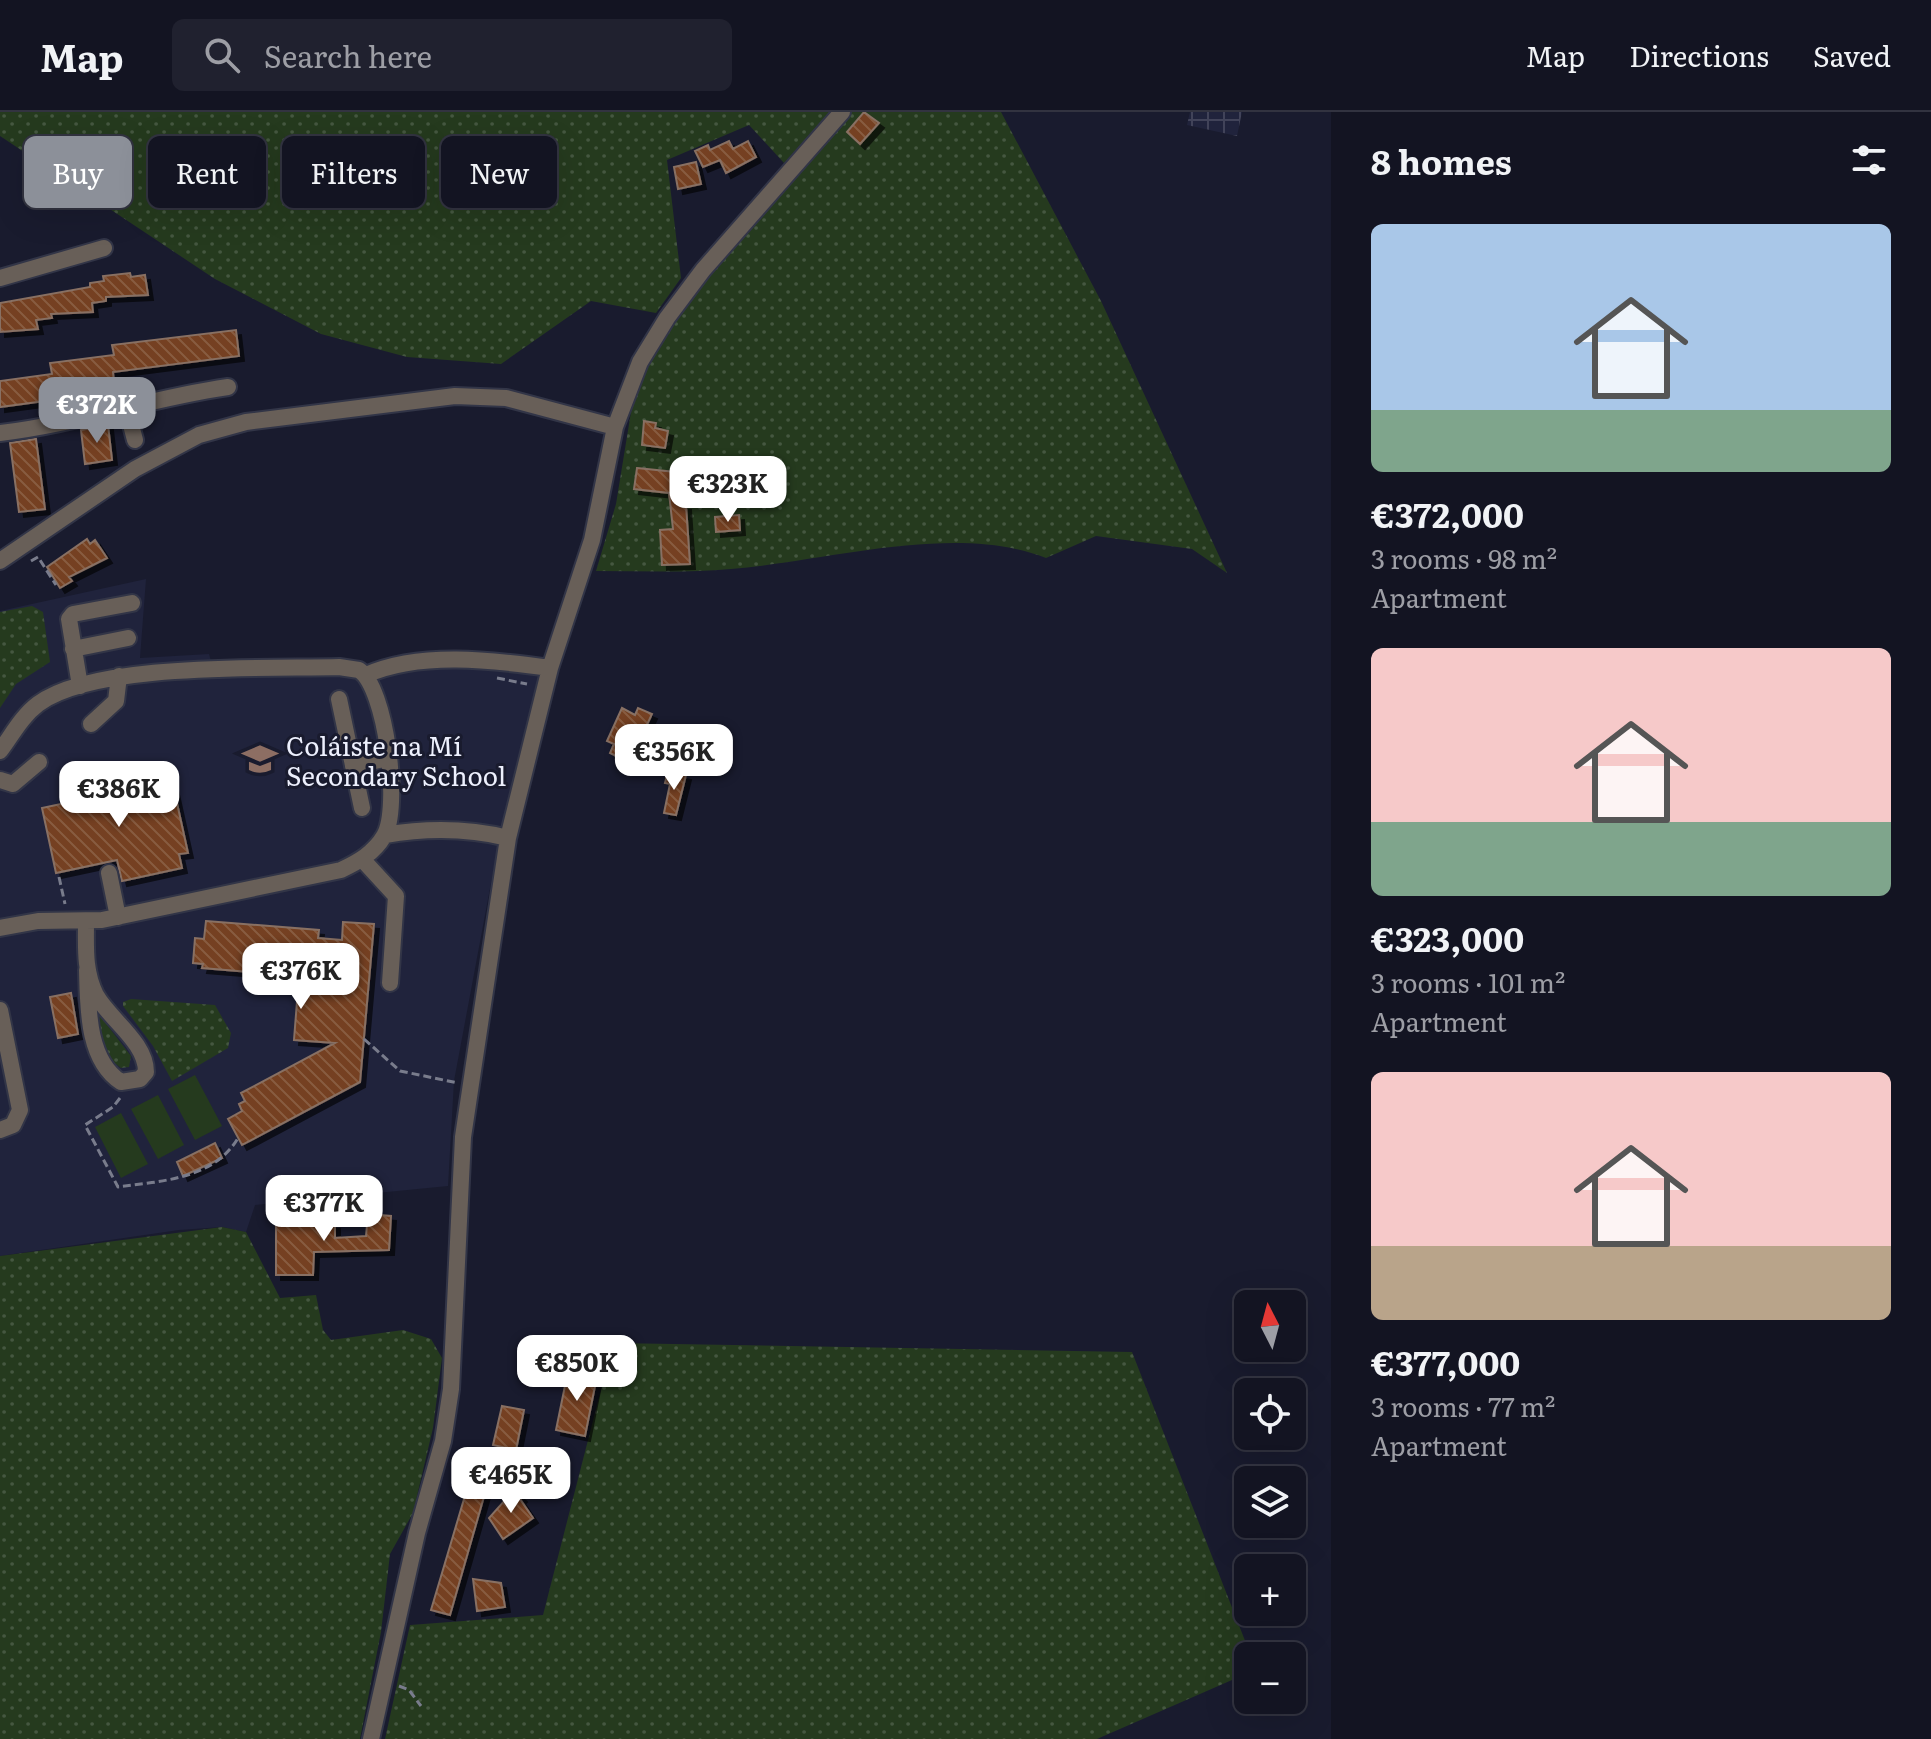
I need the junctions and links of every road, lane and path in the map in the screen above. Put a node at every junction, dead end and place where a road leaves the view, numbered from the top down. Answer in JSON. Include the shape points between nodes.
{"nodes":[{"id":1,"x":842,"y":112,"type":"edge"},
{"id":2,"x":104,"y":248,"type":"dead end"},
{"id":3,"x":0,"y":278,"type":"edge"},
{"id":4,"x":228,"y":387,"type":"dead end"},
{"id":5,"x":126,"y":406,"type":"junction"},
{"id":6,"x":615,"y":427,"type":"junction"},
{"id":7,"x":0,"y":433,"type":"edge"},
{"id":8,"x":135,"y":440,"type":"dead end"},
{"id":9,"x":2,"y":553,"type":"edge"},
{"id":10,"x":31,"y":561,"type":"dead end"},
{"id":11,"x":56,"y":585,"type":"dead end"},
{"id":12,"x":132,"y":603,"type":"dead end"},
{"id":13,"x":128,"y":638,"type":"dead end"},
{"id":14,"x":73,"y":649,"type":"junction"},
{"id":15,"x":550,"y":668,"type":"junction"},
{"id":16,"x":366,"y":675,"type":"junction"},
{"id":17,"x":119,"y":676,"type":"junction"},
{"id":18,"x":494,"y":678,"type":"dead end"},
{"id":19,"x":527,"y":684,"type":"dead end"},
{"id":20,"x":80,"y":686,"type":"junction"},
{"id":21,"x":339,"y":699,"type":"dead end"},
{"id":22,"x":91,"y":724,"type":"dead end"},
{"id":23,"x":0,"y":751,"type":"edge"},
{"id":24,"x":388,"y":758,"type":"junction"},
{"id":25,"x":39,"y":762,"type":"dead end"},
{"id":26,"x":353,"y":766,"type":"junction"},
{"id":27,"x":0,"y":780,"type":"edge"},
{"id":28,"x":362,"y":808,"type":"dead end"},
{"id":29,"x":385,"y":835,"type":"junction"},
{"id":30,"x":508,"y":838,"type":"junction"},
{"id":31,"x":362,"y":859,"type":"junction"},
{"id":32,"x":109,"y":873,"type":"dead end"},
{"id":33,"x":59,"y":877,"type":"dead end"},
{"id":34,"x":66,"y":912,"type":"dead end"},
{"id":35,"x":118,"y":917,"type":"junction"},
{"id":36,"x":86,"y":922,"type":"junction"},
{"id":37,"x":0,"y":928,"type":"edge"},
{"id":38,"x":87,"y":970,"type":"junction"},
{"id":39,"x":390,"y":983,"type":"dead end"},
{"id":40,"x":0,"y":1010,"type":"edge"},
{"id":41,"x":364,"y":1039,"type":"dead end"},
{"id":42,"x":469,"y":1084,"type":"junction"},
{"id":43,"x":120,"y":1096,"type":"dead end"},
{"id":44,"x":0,"y":1130,"type":"edge"},
{"id":45,"x":238,"y":1138,"type":"dead end"},
{"id":46,"x":385,"y":1678,"type":"junction"},
{"id":47,"x":421,"y":1706,"type":"dead end"},
{"id":48,"x":371,"y":1739,"type":"edge"}],
"edges":[{"from":1,"to":6,"type":"street","via":[[667,318],[640,362]]},
{"from":2,"to":3,"type":"street"},
{"from":4,"to":5,"type":"street"},
{"from":5,"to":7,"type":"street","via":[[65,424]]},
{"from":5,"to":8,"type":"street"},
{"from":6,"to":9,"type":"street","via":[[506,398],[455,396],[246,422],[199,435],[135,469]]},
{"from":6,"to":15,"type":"street","via":[[592,540]]},
{"from":10,"to":11,"type":"path","via":[[38,557]]},
{"from":12,"to":14,"type":"street","via":[[73,614],[68,622]]},
{"from":13,"to":14,"type":"street"},
{"from":14,"to":20,"type":"street"},
{"from":15,"to":16,"type":"street","via":[[449,661],[403,664]]},
{"from":15,"to":30,"type":"street"},
{"from":16,"to":17,"type":"street","via":[[339,667]]},
{"from":16,"to":24,"type":"street"},
{"from":17,"to":20,"type":"street"},
{"from":17,"to":22,"type":"street","via":[[116,701]]},
{"from":18,"to":19,"type":"path"},
{"from":20,"to":23,"type":"street","via":[[34,707]]},
{"from":21,"to":26,"type":"street"},
{"from":24,"to":26,"type":"street"},
{"from":24,"to":29,"type":"street","via":[[394,794]]},
{"from":25,"to":27,"type":"street","via":[[13,784]]},
{"from":26,"to":28,"type":"street"},
{"from":29,"to":30,"type":"street","via":[[480,831]]},
{"from":29,"to":31,"type":"street"},
{"from":30,"to":42,"type":"street"},
{"from":31,"to":35,"type":"street","via":[[325,873]]},
{"from":31,"to":39,"type":"street","via":[[393,891],[397,903]]},
{"from":32,"to":35,"type":"street"},
{"from":33,"to":34,"type":"path"},
{"from":35,"to":36,"type":"street"},
{"from":36,"to":37,"type":"street","via":[[38,921]]},
{"from":36,"to":38,"type":"street"},
{"from":38,"to":38,"type":"street","via":[[101,1001],[144,1060],[146,1072],[140,1079],[121,1082],[102,1062],[87,1004]]},
{"from":40,"to":44,"type":"street","via":[[20,1110],[13,1125]]},
{"from":41,"to":42,"type":"path","via":[[400,1071]]},
{"from":42,"to":46,"type":"street","via":[[449,1402]]},
{"from":43,"to":45,"type":"path","via":[[113,1107],[85,1125],[118,1187],[185,1177],[226,1158]]},
{"from":46,"to":47,"type":"path","via":[[409,1690]]},
{"from":46,"to":48,"type":"street"}]}
